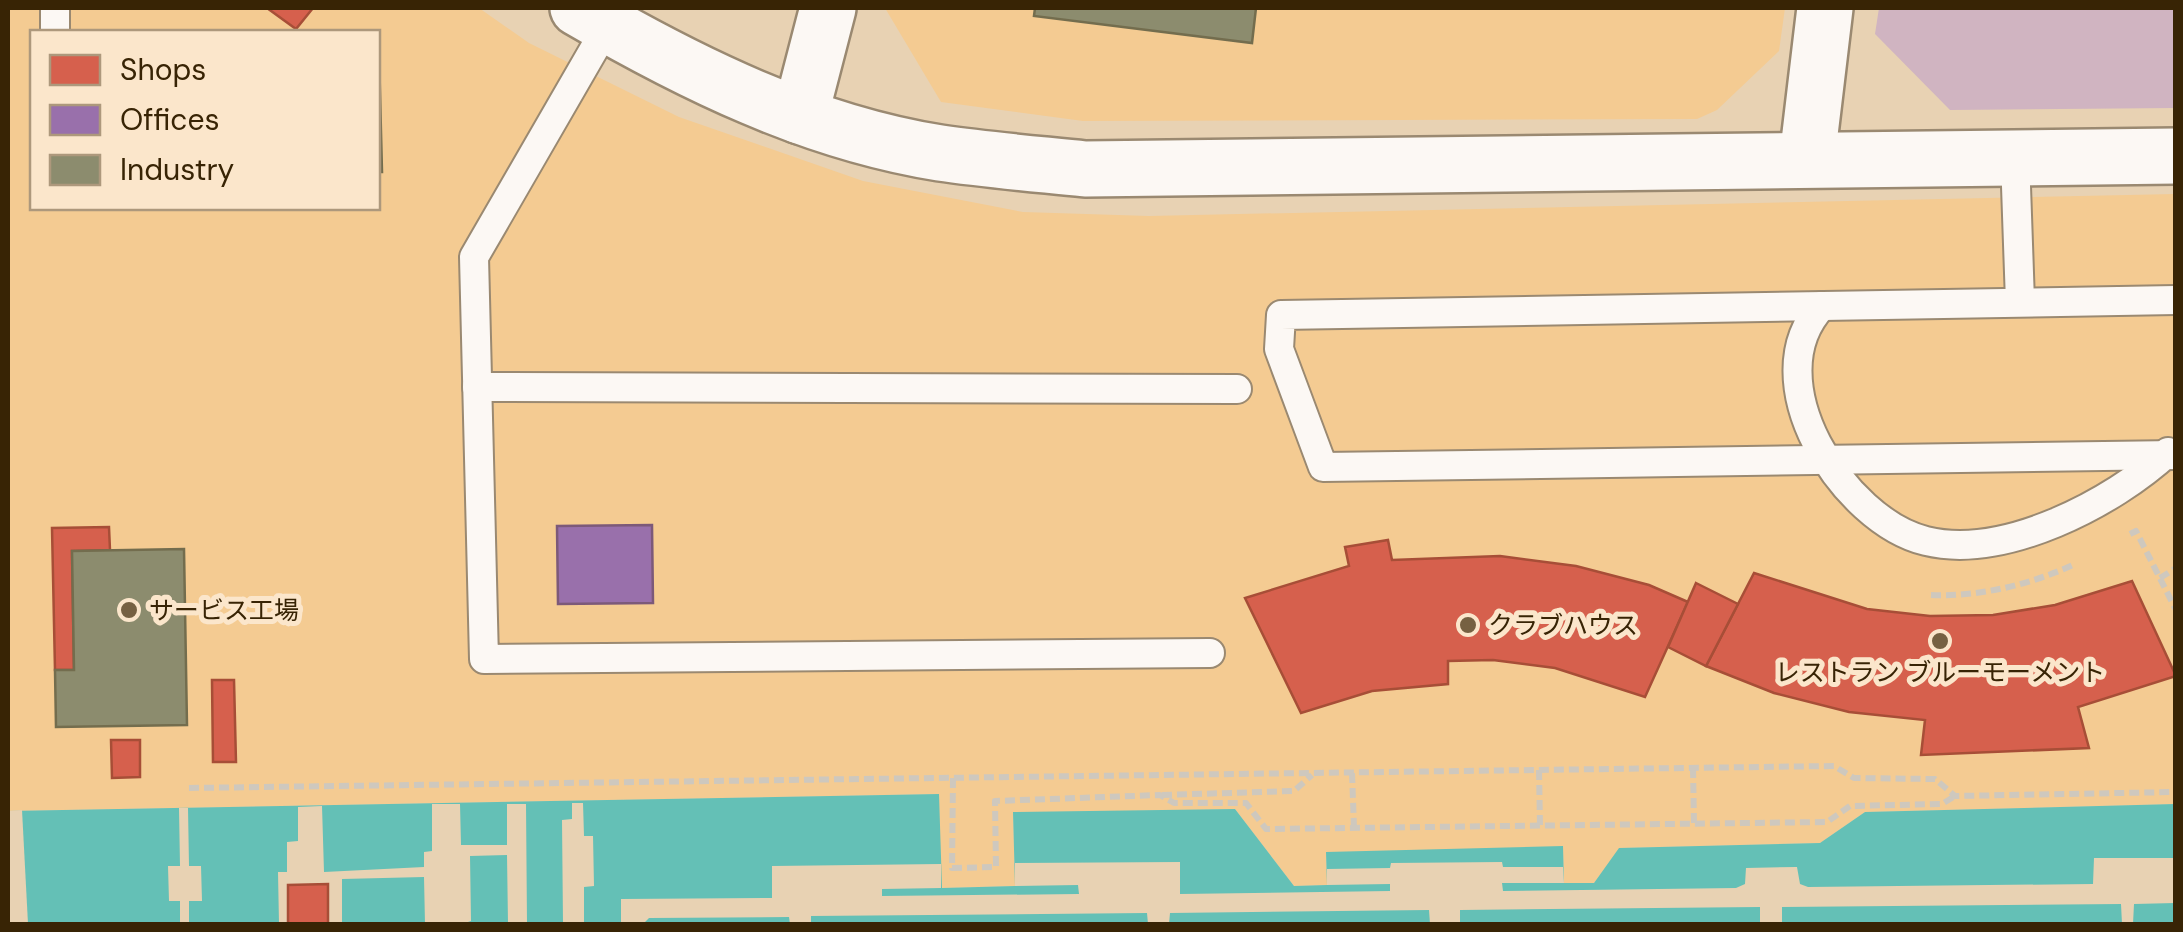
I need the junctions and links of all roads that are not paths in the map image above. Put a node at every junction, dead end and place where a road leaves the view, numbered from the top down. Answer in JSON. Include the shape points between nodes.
{"nodes":[{"id":1,"x":828,"y":8,"type":"edge"},
{"id":2,"x":1826,"y":8,"type":"edge"},
{"id":3,"x":593,"y":16,"type":"edge"},
{"id":4,"x":800,"y":116,"type":"junction"},
{"id":5,"x":2176,"y":156,"type":"edge"},
{"id":6,"x":2015,"y":157,"type":"junction"},
{"id":7,"x":1807,"y":160,"type":"junction"},
{"id":8,"x":2176,"y":300,"type":"edge"},
{"id":9,"x":2020,"y":302,"type":"junction"},
{"id":10,"x":1822,"y":306,"type":"junction"},
{"id":11,"x":477,"y":386,"type":"junction"},
{"id":12,"x":1236,"y":389,"type":"dead end"},
{"id":13,"x":2172,"y":451,"type":"edge"},
{"id":14,"x":1824,"y":460,"type":"junction"},
{"id":15,"x":1210,"y":653,"type":"dead end"}],
"edges":[{"from":1,"to":4,"type":"street"},
{"from":2,"to":7,"type":"street"},
{"from":3,"to":4,"type":"street","via":[[732,91]]},
{"from":3,"to":11,"type":"lane","via":[[474,257]]},
{"from":4,"to":7,"type":"street","via":[[936,152],[1085,169]]},
{"from":5,"to":6,"type":"street"},
{"from":6,"to":7,"type":"street"},
{"from":6,"to":9,"type":"lane"},
{"from":8,"to":9,"type":"lane"},
{"from":9,"to":10,"type":"lane"},
{"from":10,"to":14,"type":"lane","via":[[1802,338],[1800,378],[1811,436]]},
{"from":10,"to":14,"type":"lane","via":[[1281,314],[1279,348],[1323,467]]},
{"from":11,"to":12,"type":"lane"},
{"from":11,"to":15,"type":"lane","via":[[484,659]]},
{"from":13,"to":14,"type":"lane"},
{"from":13,"to":14,"type":"lane","via":[[2100,504],[2037,528],[1963,544],[1925,541],[1898,528],[1847,488]]}]}
